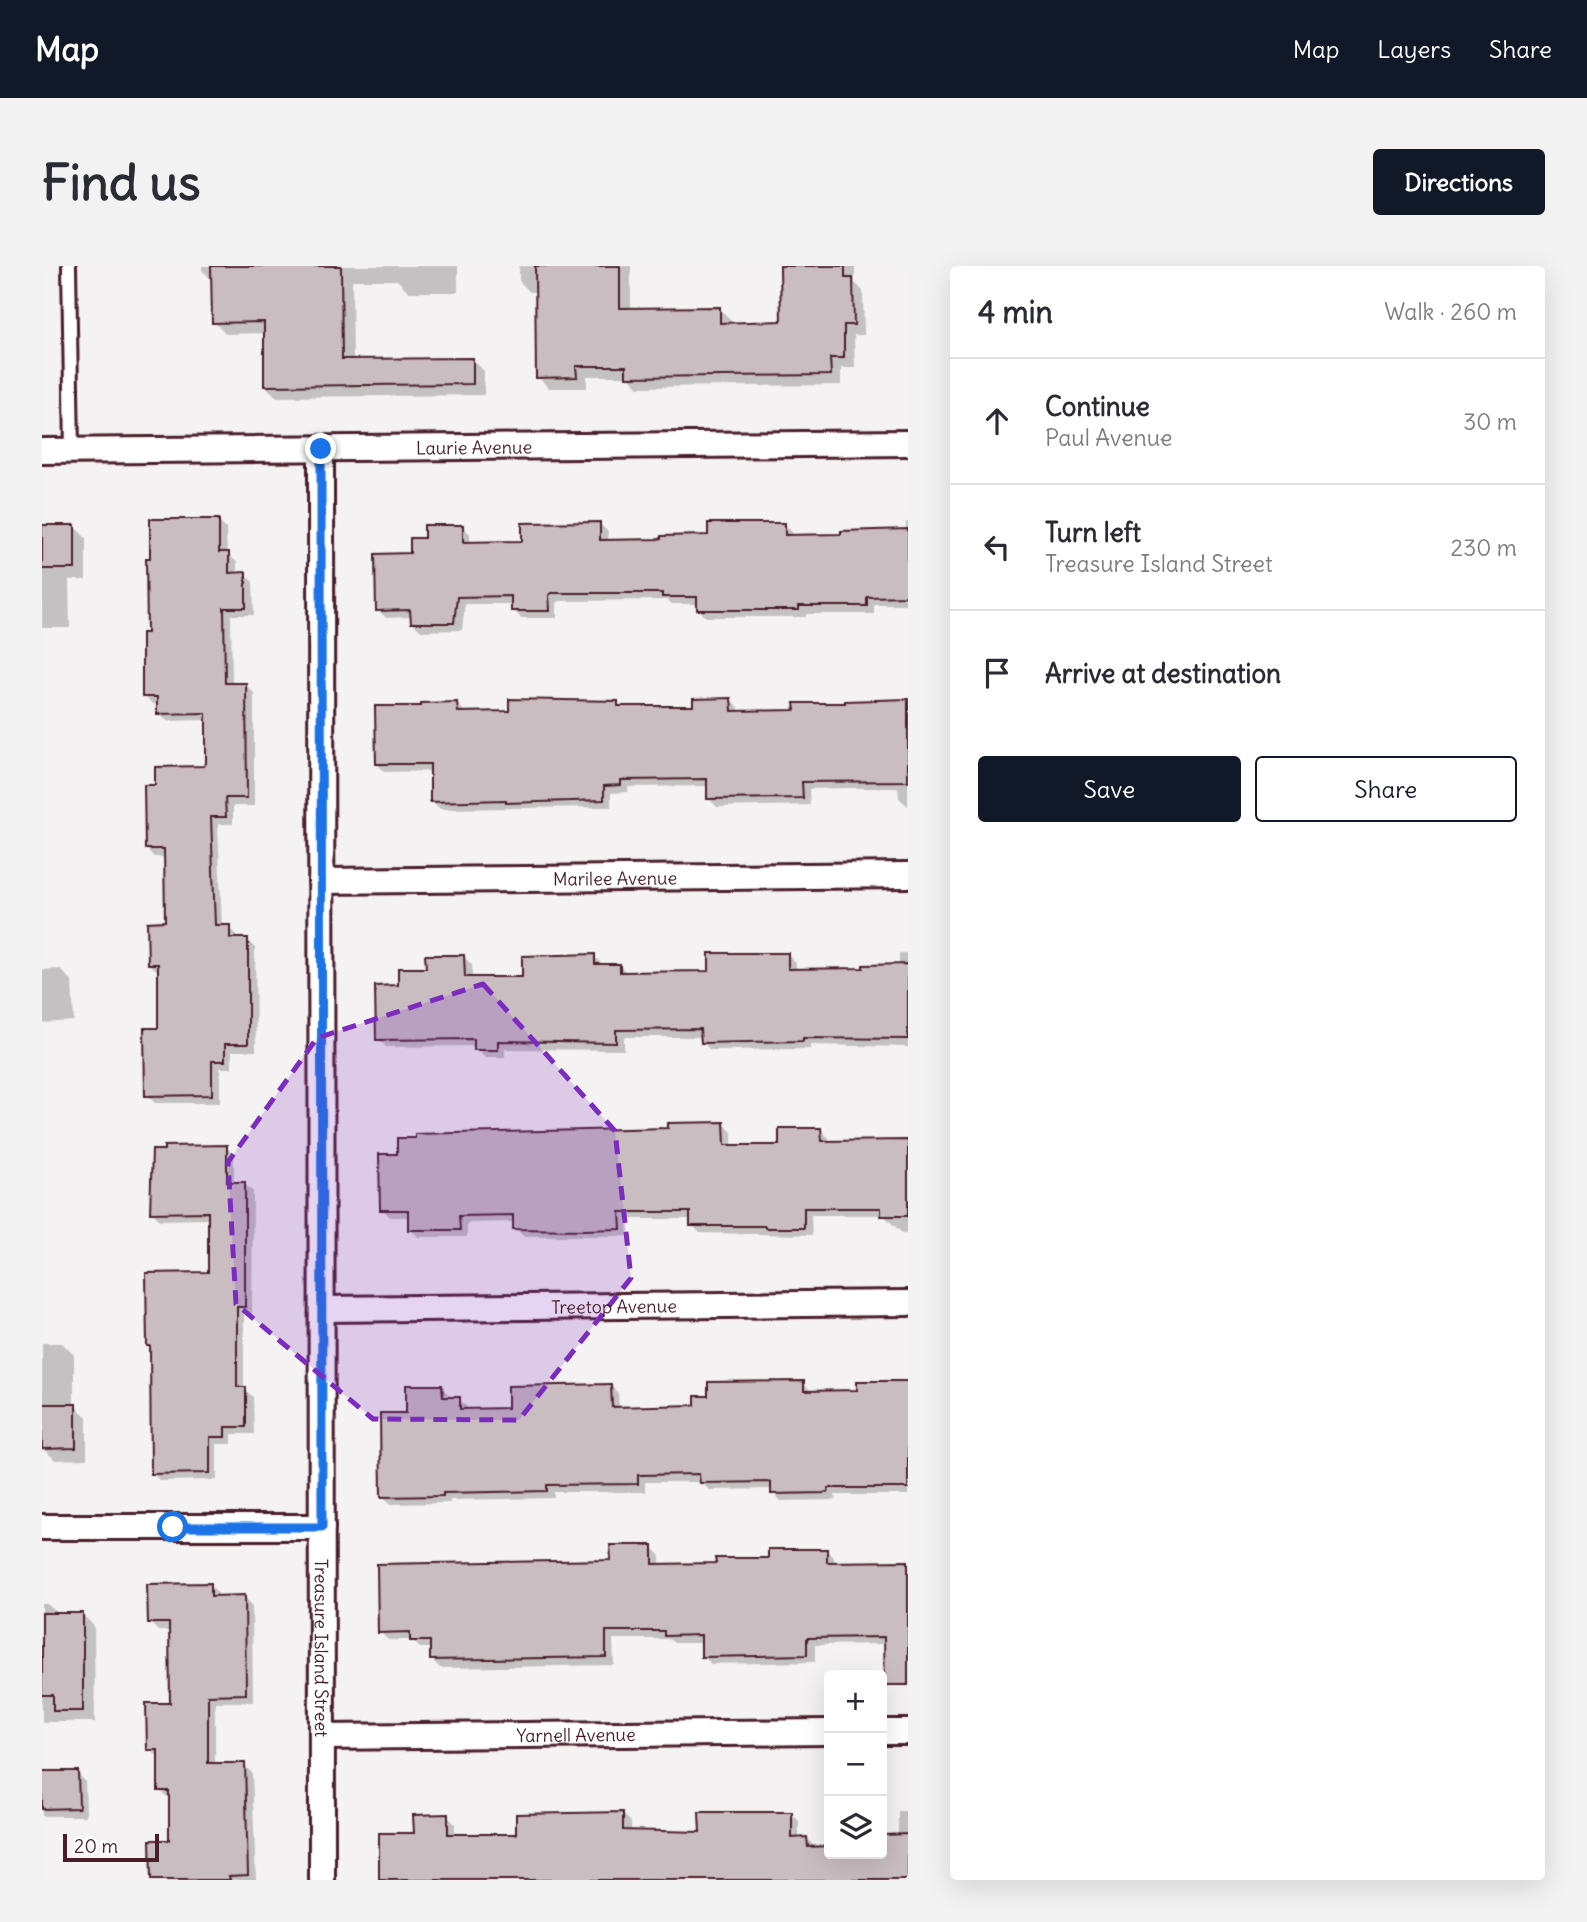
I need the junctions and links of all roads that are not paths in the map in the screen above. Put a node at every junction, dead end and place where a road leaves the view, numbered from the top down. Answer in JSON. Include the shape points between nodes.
{"nodes":[{"id":1,"x":69,"y":266,"type":"edge"},
{"id":2,"x":908,"y":443,"type":"edge"},
{"id":3,"x":321,"y":449,"type":"junction"},
{"id":4,"x":42,"y":451,"type":"edge"},
{"id":5,"x":72,"y":451,"type":"junction"},
{"id":6,"x":908,"y":875,"type":"edge"},
{"id":7,"x":321,"y":881,"type":"junction"},
{"id":8,"x":908,"y":1303,"type":"edge"},
{"id":9,"x":322,"y":1309,"type":"junction"},
{"id":10,"x":42,"y":1527,"type":"edge"},
{"id":11,"x":322,"y":1527,"type":"junction"},
{"id":12,"x":824,"y":1732,"type":"edge"},
{"id":13,"x":887,"y":1732,"type":"edge"},
{"id":14,"x":908,"y":1732,"type":"edge"},
{"id":15,"x":322,"y":1737,"type":"junction"},
{"id":16,"x":323,"y":1880,"type":"edge"}],
"edges":[{"from":1,"to":5,"type":"lane"},
{"from":2,"to":3,"type":"street","name":"Laurie Avenue"},
{"from":3,"to":5,"type":"street","name":"Laurie Avenue"},
{"from":3,"to":7,"type":"street","name":"Treasure Island Street"},
{"from":4,"to":5,"type":"street","name":"Laurie Avenue"},
{"from":6,"to":7,"type":"street","name":"Marilee Avenue"},
{"from":7,"to":9,"type":"street","name":"Treasure Island Street"},
{"from":8,"to":9,"type":"street","name":"Treetop Avenue"},
{"from":9,"to":11,"type":"street","name":"Treasure Island Street"},
{"from":10,"to":11,"type":"street"},
{"from":11,"to":15,"type":"street","name":"Treasure Island Street"},
{"from":12,"to":15,"type":"street","name":"Yarnell Avenue"},
{"from":13,"to":14,"type":"street"},
{"from":15,"to":16,"type":"street","name":"Treasure Island Street"}]}
